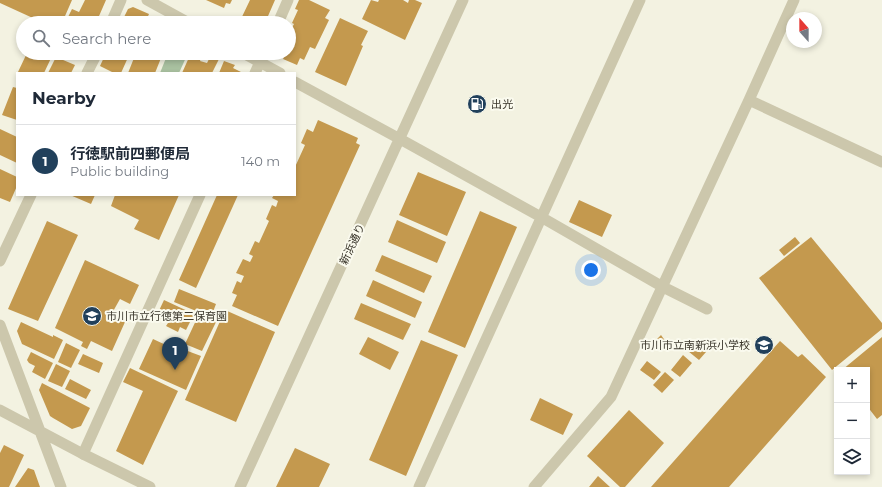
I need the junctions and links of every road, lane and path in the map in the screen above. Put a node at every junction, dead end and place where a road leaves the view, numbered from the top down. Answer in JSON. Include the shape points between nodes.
{"nodes":[{"id":1,"x":121,"y":0,"type":"edge"},
{"id":2,"x":147,"y":0,"type":"edge"},
{"id":3,"x":288,"y":0,"type":"edge"},
{"id":4,"x":463,"y":0,"type":"edge"},
{"id":5,"x":640,"y":0,"type":"edge"},
{"id":6,"x":794,"y":0,"type":"edge"},
{"id":7,"x":113,"y":16,"type":"edge"},
{"id":8,"x":176,"y":16,"type":"edge"},
{"id":9,"x":281,"y":16,"type":"edge"},
{"id":10,"x":94,"y":60,"type":"edge"},
{"id":11,"x":261,"y":60,"type":"edge"},
{"id":12,"x":264,"y":60,"type":"edge"},
{"id":13,"x":88,"y":72,"type":"edge"},
{"id":14,"x":255,"y":72,"type":"edge"},
{"id":15,"x":279,"y":72,"type":"edge"},
{"id":16,"x":296,"y":83,"type":"edge"},
{"id":17,"x":749,"y":100,"type":"junction"},
{"id":18,"x":400,"y":139,"type":"junction"},
{"id":19,"x":882,"y":161,"type":"edge"},
{"id":20,"x":31,"y":196,"type":"edge"},
{"id":21,"x":200,"y":196,"type":"edge"},
{"id":22,"x":541,"y":217,"type":"junction"},
{"id":23,"x":0,"y":261,"type":"edge"},
{"id":24,"x":664,"y":287,"type":"junction"},
{"id":25,"x":707,"y":309,"type":"dead end"},
{"id":26,"x":0,"y":325,"type":"edge"},
{"id":27,"x":0,"y":410,"type":"edge"},
{"id":28,"x":40,"y":432,"type":"junction"},
{"id":29,"x":83,"y":454,"type":"junction"},
{"id":30,"x":61,"y":487,"type":"edge"},
{"id":31,"x":150,"y":487,"type":"edge"},
{"id":32,"x":240,"y":487,"type":"edge"},
{"id":33,"x":419,"y":487,"type":"edge"},
{"id":34,"x":534,"y":487,"type":"edge"}],
"edges":[{"from":1,"to":7,"type":"street"},
{"from":2,"to":8,"type":"street"},
{"from":3,"to":9,"type":"street"},
{"from":4,"to":18,"type":"street","name":"新浜通り"},
{"from":5,"to":22,"type":"street"},
{"from":6,"to":17,"type":"street"},
{"from":10,"to":13,"type":"street"},
{"from":11,"to":14,"type":"street"},
{"from":12,"to":15,"type":"street"},
{"from":16,"to":18,"type":"street"},
{"from":17,"to":19,"type":"street"},
{"from":17,"to":24,"type":"street"},
{"from":18,"to":22,"type":"street"},
{"from":18,"to":32,"type":"street","name":"新浜通り"},
{"from":20,"to":23,"type":"street"},
{"from":21,"to":29,"type":"street"},
{"from":22,"to":24,"type":"street"},
{"from":22,"to":33,"type":"street"},
{"from":24,"to":25,"type":"street"},
{"from":24,"to":34,"type":"street","via":[[611,397]]},
{"from":26,"to":28,"type":"street"},
{"from":27,"to":28,"type":"street"},
{"from":28,"to":29,"type":"street"},
{"from":28,"to":30,"type":"street"},
{"from":29,"to":31,"type":"street"}]}
